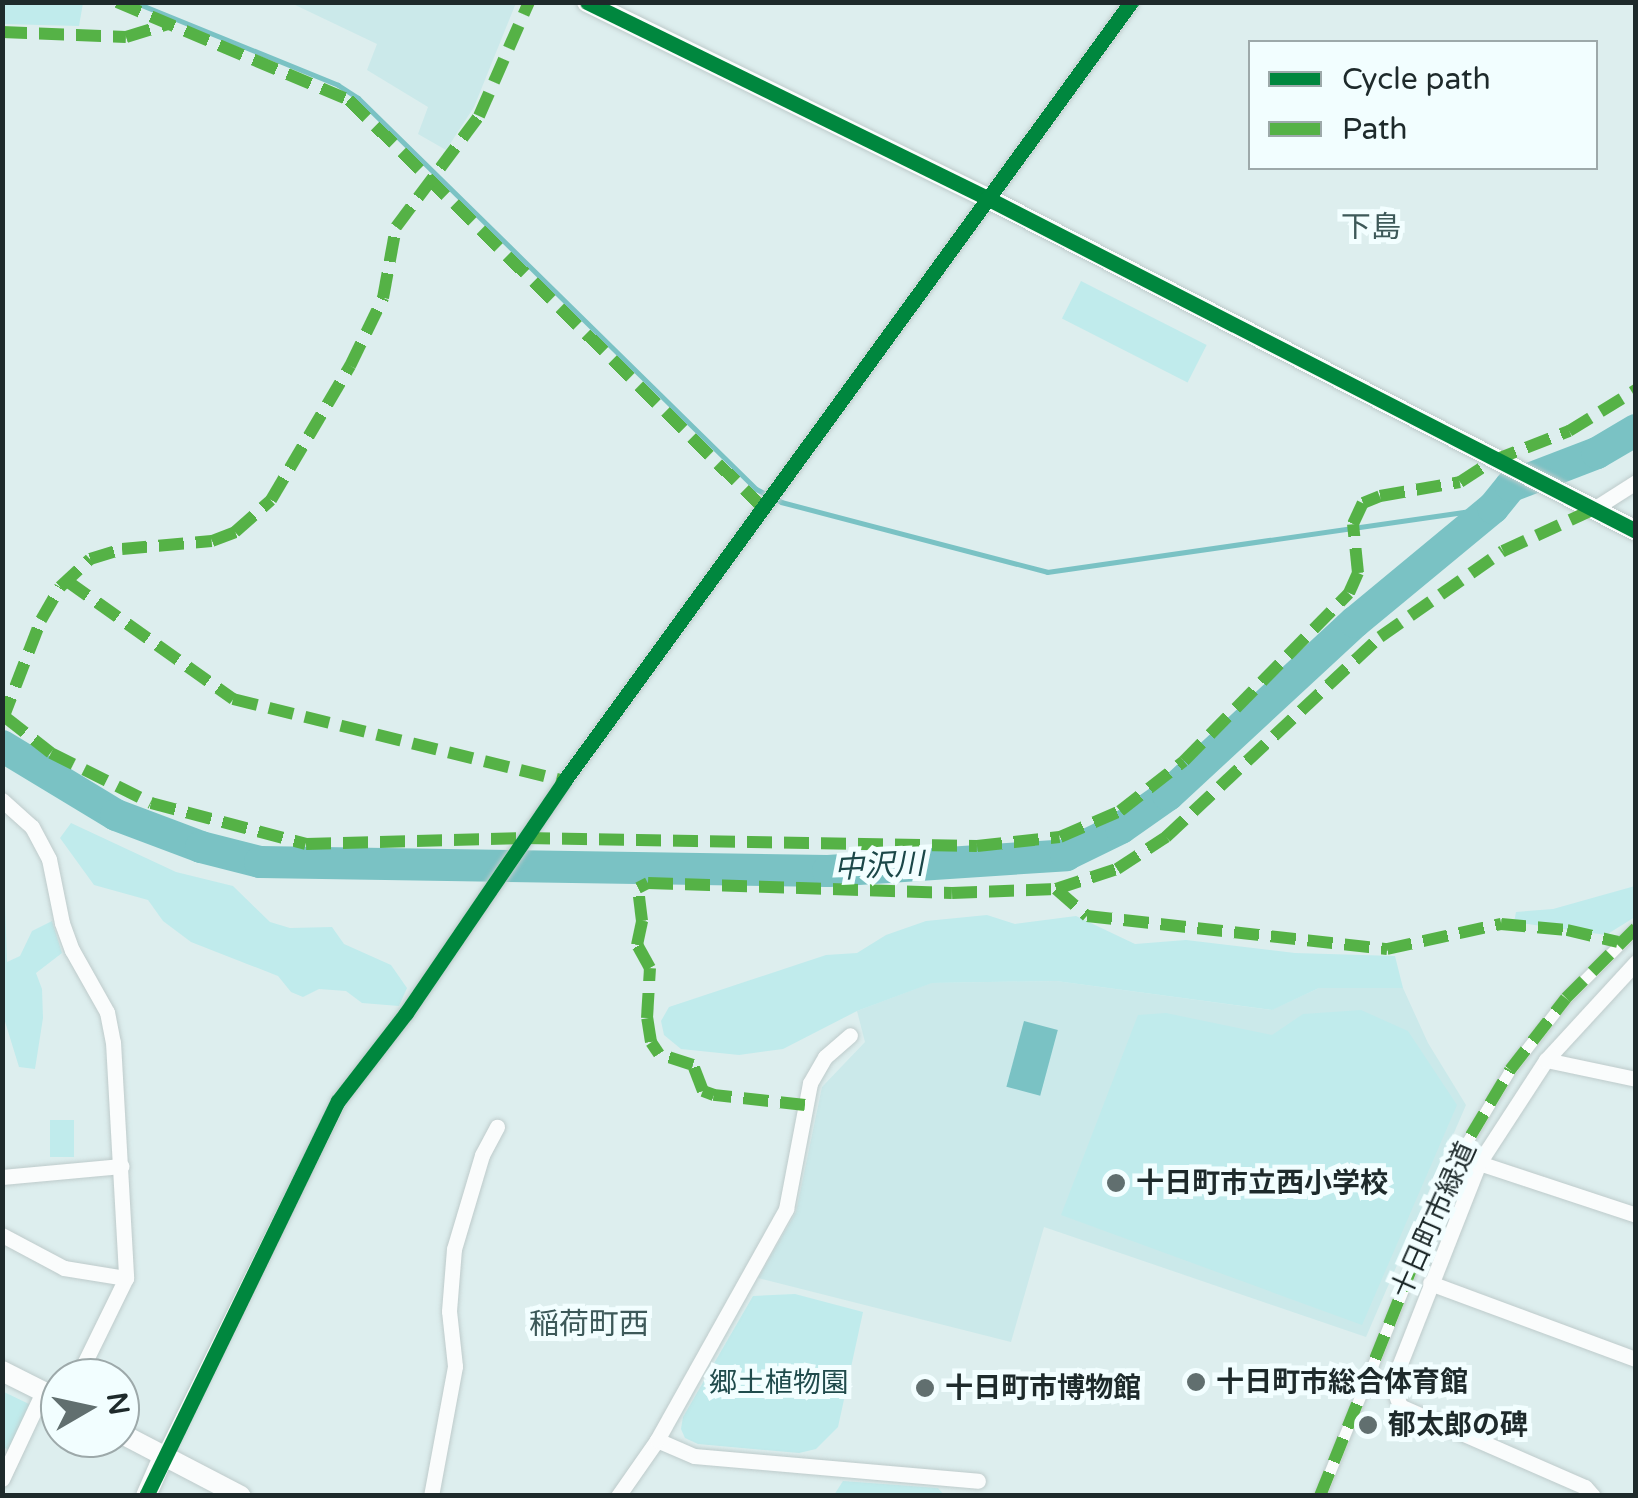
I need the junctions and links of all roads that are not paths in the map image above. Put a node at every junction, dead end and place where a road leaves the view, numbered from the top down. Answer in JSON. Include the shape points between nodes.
{"nodes":[{"id":1,"x":587,"y":2,"type":"edge"},
{"id":2,"x":1131,"y":2,"type":"edge"},
{"id":3,"x":987,"y":198,"type":"junction"},
{"id":4,"x":1636,"y":482,"type":"edge"},
{"id":5,"x":1592,"y":510,"type":"junction"},
{"id":6,"x":1636,"y":531,"type":"edge"},
{"id":7,"x":2,"y":800,"type":"edge"},
{"id":8,"x":1636,"y":928,"type":"edge"},
{"id":9,"x":1636,"y":962,"type":"edge"},
{"id":10,"x":850,"y":1035,"type":"dead end"},
{"id":11,"x":1546,"y":1060,"type":"junction"},
{"id":12,"x":1636,"y":1079,"type":"edge"},
{"id":13,"x":496,"y":1127,"type":"dead end"},
{"id":14,"x":1479,"y":1163,"type":"junction"},
{"id":15,"x":121,"y":1166,"type":"junction"},
{"id":16,"x":2,"y":1177,"type":"edge"},
{"id":17,"x":1636,"y":1215,"type":"edge"},
{"id":18,"x":2,"y":1235,"type":"edge"},
{"id":19,"x":126,"y":1278,"type":"junction"},
{"id":20,"x":1430,"y":1283,"type":"junction"},
{"id":21,"x":87,"y":1358,"type":"edge"},
{"id":22,"x":1636,"y":1360,"type":"edge"},
{"id":23,"x":2,"y":1371,"type":"edge"},
{"id":24,"x":40,"y":1390,"type":"edge"},
{"id":25,"x":40,"y":1416,"type":"edge"},
{"id":26,"x":657,"y":1440,"type":"junction"},
{"id":27,"x":140,"y":1444,"type":"edge"},
{"id":28,"x":164,"y":1457,"type":"junction"},
{"id":29,"x":2,"y":1479,"type":"edge"},
{"id":30,"x":146,"y":1496,"type":"edge"},
{"id":31,"x":241,"y":1496,"type":"edge"},
{"id":32,"x":431,"y":1496,"type":"edge"},
{"id":33,"x":618,"y":1496,"type":"edge"},
{"id":34,"x":966,"y":1496,"type":"edge"},
{"id":35,"x":1320,"y":1496,"type":"edge"},
{"id":36,"x":1594,"y":1496,"type":"edge"}],
"edges":[{"from":1,"to":3,"type":"street"},
{"from":2,"to":3,"type":"street"},
{"from":3,"to":5,"type":"street"},
{"from":3,"to":28,"type":"street","via":[[338,1101]]},
{"from":4,"to":5,"type":"street"},
{"from":5,"to":6,"type":"street"},
{"from":7,"to":15,"type":"street","via":[[32,826],[49,859],[72,950],[107,1012]]},
{"from":8,"to":35,"type":"street","name":"十日町市緑道","via":[[1554,1012],[1452,1167]]},
{"from":9,"to":11,"type":"street"},
{"from":10,"to":26,"type":"street","via":[[825,1057],[810,1084],[786,1209]]},
{"from":11,"to":12,"type":"street"},
{"from":11,"to":14,"type":"street"},
{"from":13,"to":32,"type":"street","via":[[454,1248],[448,1311],[455,1366]]},
{"from":14,"to":17,"type":"street"},
{"from":14,"to":20,"type":"street"},
{"from":15,"to":16,"type":"street"},
{"from":15,"to":19,"type":"street"},
{"from":18,"to":19,"type":"street","via":[[64,1268]]},
{"from":19,"to":21,"type":"street"},
{"from":20,"to":22,"type":"street"},
{"from":20,"to":36,"type":"street","via":[[1392,1384],[1400,1406]]},
{"from":23,"to":24,"type":"street"},
{"from":25,"to":29,"type":"street"},
{"from":26,"to":33,"type":"street"},
{"from":26,"to":34,"type":"street","via":[[694,1456],[978,1481]]},
{"from":27,"to":28,"type":"street"},
{"from":28,"to":30,"type":"street"},
{"from":28,"to":31,"type":"street"}]}
